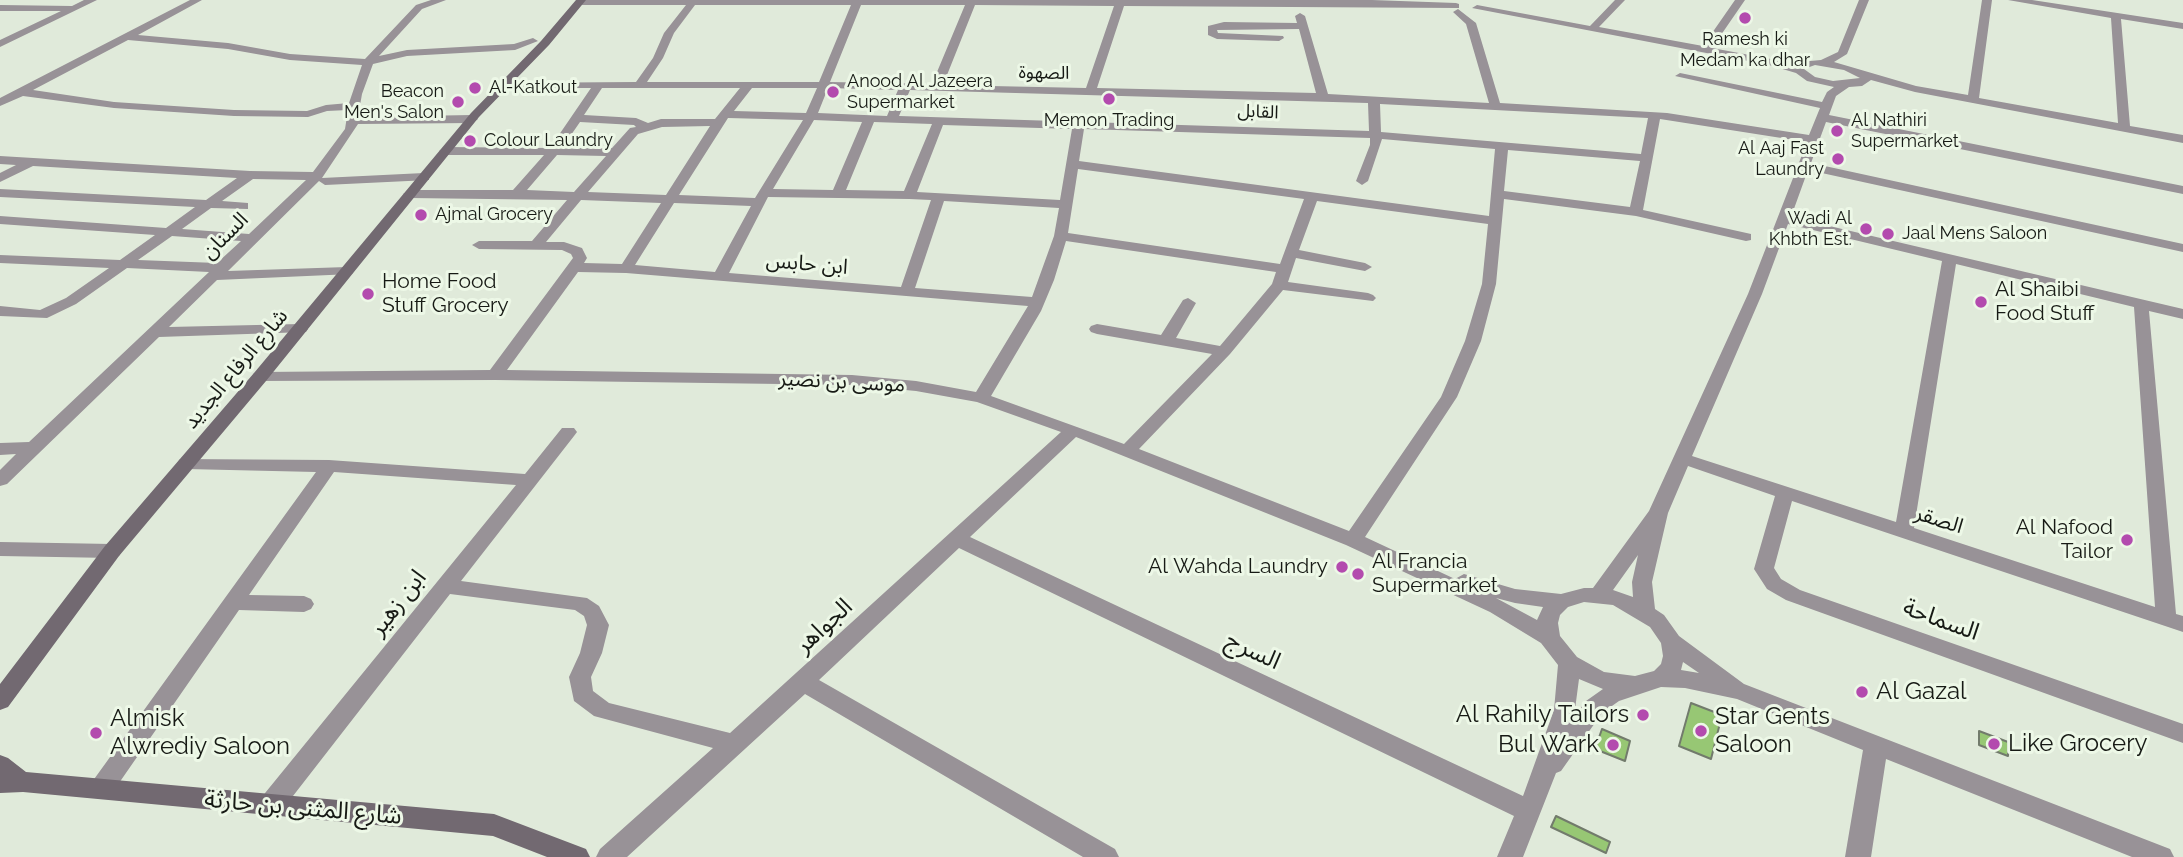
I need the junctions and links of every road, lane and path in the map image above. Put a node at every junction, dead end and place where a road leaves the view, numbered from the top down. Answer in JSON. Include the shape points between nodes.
{"nodes":[{"id":1,"x":92,"y":0,"type":"edge"},
{"id":2,"x":197,"y":0,"type":"edge"},
{"id":3,"x":441,"y":0,"type":"edge"},
{"id":4,"x":566,"y":0,"type":"edge"},
{"id":5,"x":1620,"y":0,"type":"edge"},
{"id":6,"x":1740,"y":0,"type":"edge"},
{"id":7,"x":1864,"y":0,"type":"edge"},
{"id":8,"x":1987,"y":0,"type":"edge"},
{"id":9,"x":2013,"y":0,"type":"edge"},
{"id":10,"x":580,"y":1,"type":"edge"},
{"id":11,"x":729,"y":1,"type":"edge"},
{"id":12,"x":789,"y":2,"type":"edge"},
{"id":13,"x":1295,"y":2,"type":"edge"},
{"id":14,"x":1357,"y":2,"type":"edge"},
{"id":15,"x":692,"y":3,"type":"junction"},
{"id":16,"x":971,"y":3,"type":"junction"},
{"id":17,"x":1120,"y":3,"type":"junction"},
{"id":18,"x":857,"y":4,"type":"junction"},
{"id":19,"x":1459,"y":6,"type":"edge"},
{"id":20,"x":0,"y":8,"type":"edge"},
{"id":21,"x":76,"y":8,"type":"junction"},
{"id":22,"x":1475,"y":13,"type":"junction"},
{"id":23,"x":2116,"y":16,"type":"junction"},
{"id":24,"x":1304,"y":26,"type":"junction"},
{"id":25,"x":2183,"y":26,"type":"edge"},
{"id":26,"x":1593,"y":28,"type":"junction"},
{"id":27,"x":128,"y":37,"type":"junction"},
{"id":28,"x":1279,"y":38,"type":"dead end"},
{"id":29,"x":0,"y":44,"type":"edge"},
{"id":30,"x":520,"y":50,"type":"junction"},
{"id":31,"x":1706,"y":50,"type":"junction"},
{"id":32,"x":1842,"y":54,"type":"junction"},
{"id":33,"x":368,"y":62,"type":"junction"},
{"id":34,"x":1825,"y":62,"type":"junction"},
{"id":35,"x":1801,"y":68,"type":"junction"},
{"id":36,"x":1852,"y":68,"type":"junction"},
{"id":37,"x":1680,"y":76,"type":"dead end"},
{"id":38,"x":509,"y":79,"type":"junction"},
{"id":39,"x":1811,"y":79,"type":"junction"},
{"id":40,"x":1862,"y":79,"type":"junction"},
{"id":41,"x":599,"y":84,"type":"junction"},
{"id":42,"x":639,"y":85,"type":"junction"},
{"id":43,"x":748,"y":85,"type":"junction"},
{"id":44,"x":825,"y":85,"type":"junction"},
{"id":45,"x":1845,"y":85,"type":"junction"},
{"id":46,"x":905,"y":88,"type":"junction"},
{"id":47,"x":936,"y":88,"type":"junction"},
{"id":48,"x":21,"y":92,"type":"junction"},
{"id":49,"x":1090,"y":92,"type":"junction"},
{"id":50,"x":1323,"y":97,"type":"junction"},
{"id":51,"x":1374,"y":99,"type":"junction"},
{"id":52,"x":1973,"y":100,"type":"junction"},
{"id":53,"x":0,"y":103,"type":"edge"},
{"id":54,"x":1495,"y":105,"type":"junction"},
{"id":55,"x":1826,"y":106,"type":"junction"},
{"id":56,"x":354,"y":113,"type":"junction"},
{"id":57,"x":1655,"y":114,"type":"junction"},
{"id":58,"x":811,"y":116,"type":"junction"},
{"id":59,"x":577,"y":118,"type":"junction"},
{"id":60,"x":722,"y":118,"type":"junction"},
{"id":61,"x":472,"y":119,"type":"junction"},
{"id":62,"x":869,"y":120,"type":"junction"},
{"id":63,"x":891,"y":120,"type":"junction"},
{"id":64,"x":939,"y":121,"type":"junction"},
{"id":65,"x":1079,"y":125,"type":"junction"},
{"id":66,"x":645,"y":126,"type":"junction"},
{"id":67,"x":2124,"y":127,"type":"junction"},
{"id":68,"x":1375,"y":135,"type":"junction"},
{"id":69,"x":1813,"y":139,"type":"junction"},
{"id":70,"x":2183,"y":139,"type":"edge"},
{"id":71,"x":1502,"y":145,"type":"junction"},
{"id":72,"x":555,"y":150,"type":"junction"},
{"id":73,"x":445,"y":151,"type":"junction"},
{"id":74,"x":616,"y":152,"type":"junction"},
{"id":75,"x":1646,"y":158,"type":"junction"},
{"id":76,"x":0,"y":159,"type":"edge"},
{"id":77,"x":33,"y":161,"type":"junction"},
{"id":78,"x":1072,"y":164,"type":"junction"},
{"id":79,"x":1802,"y":164,"type":"junction"},
{"id":80,"x":250,"y":175,"type":"junction"},
{"id":81,"x":424,"y":177,"type":"junction"},
{"id":82,"x":0,"y":178,"type":"edge"},
{"id":83,"x":321,"y":178,"type":"junction"},
{"id":84,"x":1362,"y":181,"type":"dead end"},
{"id":85,"x":2183,"y":190,"type":"edge"},
{"id":86,"x":0,"y":193,"type":"edge"},
{"id":87,"x":410,"y":194,"type":"junction"},
{"id":88,"x":517,"y":194,"type":"junction"},
{"id":89,"x":838,"y":194,"type":"junction"},
{"id":90,"x":1498,"y":194,"type":"junction"},
{"id":91,"x":909,"y":195,"type":"junction"},
{"id":92,"x":939,"y":196,"type":"junction"},
{"id":93,"x":576,"y":198,"type":"junction"},
{"id":94,"x":761,"y":198,"type":"junction"},
{"id":95,"x":1311,"y":198,"type":"junction"},
{"id":96,"x":666,"y":201,"type":"junction"},
{"id":97,"x":209,"y":204,"type":"junction"},
{"id":98,"x":1065,"y":204,"type":"junction"},
{"id":99,"x":243,"y":206,"type":"dead end"},
{"id":100,"x":1636,"y":212,"type":"junction"},
{"id":101,"x":1783,"y":219,"type":"junction"},
{"id":102,"x":0,"y":220,"type":"edge"},
{"id":103,"x":1496,"y":221,"type":"junction"},
{"id":104,"x":170,"y":232,"type":"junction"},
{"id":105,"x":1060,"y":236,"type":"junction"},
{"id":106,"x":1746,"y":237,"type":"dead end"},
{"id":107,"x":252,"y":239,"type":"junction"},
{"id":108,"x":539,"y":244,"type":"junction"},
{"id":109,"x":479,"y":245,"type":"dead end"},
{"id":110,"x":2183,"y":248,"type":"edge"},
{"id":111,"x":1291,"y":253,"type":"junction"},
{"id":112,"x":1950,"y":258,"type":"junction"},
{"id":113,"x":0,"y":259,"type":"edge"},
{"id":114,"x":119,"y":265,"type":"junction"},
{"id":115,"x":573,"y":267,"type":"junction"},
{"id":116,"x":1365,"y":267,"type":"dead end"},
{"id":117,"x":626,"y":269,"type":"junction"},
{"id":118,"x":347,"y":271,"type":"junction"},
{"id":119,"x":219,"y":272,"type":"junction"},
{"id":120,"x":1281,"y":277,"type":"junction"},
{"id":121,"x":719,"y":278,"type":"junction"},
{"id":122,"x":905,"y":293,"type":"junction"},
{"id":123,"x":1368,"y":298,"type":"dead end"},
{"id":124,"x":1037,"y":302,"type":"junction"},
{"id":125,"x":1188,"y":303,"type":"dead end"},
{"id":126,"x":2141,"y":304,"type":"junction"},
{"id":127,"x":0,"y":311,"type":"edge"},
{"id":128,"x":2183,"y":314,"type":"edge"},
{"id":129,"x":1097,"y":328,"type":"dead end"},
{"id":130,"x":300,"y":329,"type":"junction"},
{"id":131,"x":155,"y":332,"type":"junction"},
{"id":132,"x":1166,"y":341,"type":"junction"},
{"id":133,"x":1224,"y":351,"type":"junction"},
{"id":134,"x":495,"y":375,"type":"junction"},
{"id":135,"x":260,"y":377,"type":"junction"},
{"id":136,"x":981,"y":398,"type":"junction"},
{"id":137,"x":1073,"y":430,"type":"junction"},
{"id":138,"x":568,"y":432,"type":"dead end"},
{"id":139,"x":32,"y":448,"type":"junction"},
{"id":140,"x":0,"y":449,"type":"edge"},
{"id":141,"x":1127,"y":451,"type":"junction"},
{"id":142,"x":1681,"y":458,"type":"junction"},
{"id":143,"x":186,"y":463,"type":"junction"},
{"id":144,"x":329,"y":466,"type":"junction"},
{"id":145,"x":0,"y":480,"type":"edge"},
{"id":146,"x":529,"y":480,"type":"junction"},
{"id":147,"x":1785,"y":492,"type":"junction"},
{"id":148,"x":1658,"y":513,"type":"junction"},
{"id":149,"x":1904,"y":532,"type":"junction"},
{"id":150,"x":955,"y":538,"type":"junction"},
{"id":151,"x":1353,"y":540,"type":"junction"},
{"id":152,"x":0,"y":549,"type":"edge"},
{"id":153,"x":112,"y":551,"type":"junction"},
{"id":154,"x":1394,"y":558,"type":"junction"},
{"id":155,"x":445,"y":586,"type":"junction"},
{"id":156,"x":1599,"y":595,"type":"junction"},
{"id":157,"x":1561,"y":602,"type":"junction"},
{"id":158,"x":233,"y":603,"type":"junction"},
{"id":159,"x":304,"y":604,"type":"dead end"},
{"id":160,"x":1645,"y":612,"type":"junction"},
{"id":161,"x":2174,"y":621,"type":"edge"},
{"id":162,"x":1549,"y":637,"type":"junction"},
{"id":163,"x":1671,"y":642,"type":"junction"},
{"id":164,"x":1569,"y":663,"type":"junction"},
{"id":165,"x":1661,"y":678,"type":"junction"},
{"id":166,"x":803,"y":682,"type":"junction"},
{"id":167,"x":1635,"y":685,"type":"junction"},
{"id":168,"x":1740,"y":691,"type":"junction"},
{"id":169,"x":0,"y":701,"type":"edge"},
{"id":170,"x":2183,"y":734,"type":"edge"},
{"id":171,"x":734,"y":744,"type":"junction"},
{"id":172,"x":1876,"y":744,"type":"junction"},
{"id":173,"x":0,"y":765,"type":"edge"},
{"id":174,"x":1541,"y":781,"type":"junction"},
{"id":175,"x":11,"y":782,"type":"edge"},
{"id":176,"x":102,"y":789,"type":"junction"},
{"id":177,"x":270,"y":806,"type":"junction"},
{"id":178,"x":1529,"y":811,"type":"junction"},
{"id":179,"x":577,"y":857,"type":"edge"},
{"id":180,"x":609,"y":857,"type":"edge"},
{"id":181,"x":1105,"y":857,"type":"edge"},
{"id":182,"x":1510,"y":857,"type":"edge"},
{"id":183,"x":1858,"y":857,"type":"edge"},
{"id":184,"x":2161,"y":857,"type":"edge"}],
"edges":[{"from":1,"to":21,"type":"street"},
{"from":2,"to":27,"type":"street"},
{"from":3,"to":33,"type":"street","name":"السنان","via":[[419,8]]},
{"from":4,"to":30,"type":"street"},
{"from":5,"to":26,"type":"street"},
{"from":6,"to":31,"type":"street"},
{"from":7,"to":32,"type":"street"},
{"from":8,"to":52,"type":"street"},
{"from":9,"to":23,"type":"street"},
{"from":10,"to":15,"type":"street"},
{"from":10,"to":38,"type":"street","name":"شارع الرفاع الجديد"},
{"from":11,"to":12,"type":"street"},
{"from":11,"to":15,"type":"street"},
{"from":12,"to":18,"type":"street"},
{"from":13,"to":14,"type":"street"},
{"from":13,"to":17,"type":"street"},
{"from":13,"to":24,"type":"street"},
{"from":14,"to":19,"type":"street"},
{"from":15,"to":42,"type":"street"},
{"from":16,"to":17,"type":"street"},
{"from":16,"to":18,"type":"street"},
{"from":16,"to":47,"type":"street"},
{"from":17,"to":49,"type":"street"},
{"from":18,"to":44,"type":"street"},
{"from":19,"to":22,"type":"street"},
{"from":19,"to":22,"type":"street"},
{"from":20,"to":21,"type":"street"},
{"from":21,"to":29,"type":"street"},
{"from":22,"to":26,"type":"street"},
{"from":22,"to":54,"type":"street"},
{"from":23,"to":25,"type":"street"},
{"from":23,"to":67,"type":"street"},
{"from":24,"to":28,"type":"street","via":[[1224,24],[1212,28],[1217,36]]},
{"from":24,"to":50,"type":"street"},
{"from":26,"to":31,"type":"street"},
{"from":27,"to":33,"type":"street"},
{"from":27,"to":48,"type":"street"},
{"from":30,"to":33,"type":"street","via":[[407,53]]},
{"from":30,"to":38,"type":"street","name":"شارع الرفاع الجديد"},
{"from":31,"to":35,"type":"street"},
{"from":32,"to":34,"type":"street"},
{"from":32,"to":36,"type":"street"},
{"from":33,"to":56,"type":"street","name":"السنان"},
{"from":34,"to":35,"type":"street"},
{"from":34,"to":36,"type":"street"},
{"from":35,"to":39,"type":"street"},
{"from":36,"to":40,"type":"street"},
{"from":37,"to":55,"type":"street"},
{"from":38,"to":41,"type":"street","name":"الصهوة"},
{"from":38,"to":61,"type":"street","name":"شارع الرفاع الجديد"},
{"from":39,"to":45,"type":"street"},
{"from":39,"to":55,"type":"street"},
{"from":40,"to":45,"type":"street"},
{"from":40,"to":52,"type":"street"},
{"from":41,"to":42,"type":"street","name":"الصهوة"},
{"from":41,"to":59,"type":"street"},
{"from":42,"to":43,"type":"street","name":"الصهوة"},
{"from":43,"to":44,"type":"street","name":"الصهوة"},
{"from":43,"to":60,"type":"street"},
{"from":44,"to":46,"type":"street","name":"الصهوة"},
{"from":44,"to":58,"type":"street"},
{"from":45,"to":55,"type":"street"},
{"from":46,"to":47,"type":"street","name":"الصهوة"},
{"from":46,"to":63,"type":"street"},
{"from":47,"to":49,"type":"street","name":"الصهوة"},
{"from":48,"to":53,"type":"street"},
{"from":48,"to":56,"type":"street","via":[[114,105],[234,113],[308,114],[326,108]]},
{"from":49,"to":50,"type":"street","name":"الصهوة"},
{"from":50,"to":51,"type":"street","name":"الصهوة"},
{"from":51,"to":54,"type":"street","name":"الصهوة"},
{"from":51,"to":68,"type":"street"},
{"from":52,"to":67,"type":"street"},
{"from":54,"to":57,"type":"street","name":"الصهوة"},
{"from":55,"to":69,"type":"street"},
{"from":55,"to":85,"type":"street"},
{"from":56,"to":61,"type":"street"},
{"from":56,"to":83,"type":"street","name":"السنان","via":[[351,129]]},
{"from":57,"to":69,"type":"street","name":"الصهوة"},
{"from":57,"to":75,"type":"street"},
{"from":58,"to":60,"type":"street","name":"القابل"},
{"from":58,"to":62,"type":"street","name":"القابل"},
{"from":58,"to":94,"type":"street"},
{"from":59,"to":66,"type":"street","name":"القابل"},
{"from":59,"to":72,"type":"street"},
{"from":60,"to":66,"type":"street","name":"القابل"},
{"from":60,"to":96,"type":"street"},
{"from":61,"to":73,"type":"street","name":"شارع الرفاع الجديد"},
{"from":62,"to":63,"type":"street","name":"القابل"},
{"from":62,"to":89,"type":"street"},
{"from":63,"to":64,"type":"street","name":"القابل"},
{"from":64,"to":65,"type":"street","name":"القابل"},
{"from":64,"to":91,"type":"street"},
{"from":65,"to":68,"type":"street","name":"القابل"},
{"from":65,"to":78,"type":"street"},
{"from":66,"to":74,"type":"street","via":[[629,135]]},
{"from":67,"to":70,"type":"street"},
{"from":68,"to":71,"type":"street","name":"القابل"},
{"from":68,"to":84,"type":"street","via":[[1372,162]]},
{"from":69,"to":79,"type":"street"},
{"from":71,"to":75,"type":"street","name":"القابل"},
{"from":71,"to":90,"type":"street"},
{"from":72,"to":73,"type":"street"},
{"from":72,"to":74,"type":"street"},
{"from":72,"to":88,"type":"street"},
{"from":73,"to":81,"type":"street","name":"شارع الرفاع الجديد"},
{"from":74,"to":93,"type":"street"},
{"from":75,"to":100,"type":"street"},
{"from":76,"to":77,"type":"street"},
{"from":77,"to":80,"type":"street"},
{"from":77,"to":82,"type":"street"},
{"from":78,"to":95,"type":"street"},
{"from":78,"to":98,"type":"street"},
{"from":79,"to":101,"type":"street"},
{"from":79,"to":110,"type":"street"},
{"from":80,"to":83,"type":"street"},
{"from":80,"to":97,"type":"street"},
{"from":81,"to":83,"type":"street"},
{"from":81,"to":87,"type":"street","name":"شارع الرفاع الجديد"},
{"from":83,"to":107,"type":"street","name":"السنان"},
{"from":86,"to":97,"type":"street"},
{"from":87,"to":88,"type":"street"},
{"from":87,"to":118,"type":"street","name":"شارع الرفاع الجديد"},
{"from":88,"to":93,"type":"street"},
{"from":89,"to":91,"type":"street"},
{"from":89,"to":94,"type":"street"},
{"from":90,"to":100,"type":"street"},
{"from":90,"to":103,"type":"street"},
{"from":91,"to":92,"type":"street"},
{"from":92,"to":98,"type":"street"},
{"from":92,"to":122,"type":"street"},
{"from":93,"to":96,"type":"street"},
{"from":93,"to":108,"type":"street"},
{"from":94,"to":96,"type":"street"},
{"from":94,"to":121,"type":"street"},
{"from":95,"to":103,"type":"street"},
{"from":95,"to":111,"type":"street"},
{"from":96,"to":117,"type":"street"},
{"from":97,"to":99,"type":"street"},
{"from":97,"to":104,"type":"street"},
{"from":98,"to":105,"type":"street"},
{"from":100,"to":106,"type":"street"},
{"from":101,"to":112,"type":"street"},
{"from":101,"to":142,"type":"street"},
{"from":102,"to":104,"type":"street"},
{"from":103,"to":151,"type":"street","via":[[1480,320],[1449,397]]},
{"from":104,"to":107,"type":"street"},
{"from":104,"to":114,"type":"street"},
{"from":105,"to":120,"type":"street"},
{"from":105,"to":124,"type":"street"},
{"from":107,"to":119,"type":"street","name":"السنان"},
{"from":108,"to":109,"type":"street"},
{"from":108,"to":115,"type":"street","via":[[577,251],[580,258]]},
{"from":111,"to":116,"type":"street"},
{"from":111,"to":120,"type":"street"},
{"from":112,"to":126,"type":"street"},
{"from":112,"to":149,"type":"street"},
{"from":113,"to":114,"type":"street"},
{"from":114,"to":119,"type":"street"},
{"from":114,"to":127,"type":"street","via":[[71,301],[42,315]]},
{"from":115,"to":117,"type":"street","name":"ابن حابس"},
{"from":115,"to":134,"type":"street"},
{"from":117,"to":121,"type":"street","name":"ابن حابس"},
{"from":118,"to":119,"type":"street"},
{"from":118,"to":130,"type":"street","name":"شارع الرفاع الجديد"},
{"from":119,"to":131,"type":"street","name":"السنان"},
{"from":120,"to":123,"type":"street"},
{"from":120,"to":133,"type":"street"},
{"from":121,"to":122,"type":"street","name":"ابن حابس"},
{"from":122,"to":124,"type":"street","name":"ابن حابس"},
{"from":124,"to":136,"type":"street"},
{"from":125,"to":132,"type":"street"},
{"from":126,"to":128,"type":"street"},
{"from":126,"to":161,"type":"street"},
{"from":129,"to":132,"type":"street"},
{"from":130,"to":131,"type":"street"},
{"from":130,"to":135,"type":"street","name":"شارع الرفاع الجديد"},
{"from":131,"to":139,"type":"street","name":"السنان"},
{"from":132,"to":133,"type":"street"},
{"from":133,"to":141,"type":"street"},
{"from":134,"to":135,"type":"street","name":"موسى بن نصير"},
{"from":134,"to":136,"type":"street","name":"موسى بن نصير","via":[[852,380]]},
{"from":135,"to":143,"type":"street","name":"شارع الرفاع الجديد"},
{"from":136,"to":137,"type":"street","name":"موسى بن نصير"},
{"from":137,"to":141,"type":"street","name":"موسى بن نصير"},
{"from":137,"to":150,"type":"street","name":"الجواهر"},
{"from":138,"to":146,"type":"street","name":"ابن زهير"},
{"from":139,"to":140,"type":"street"},
{"from":139,"to":145,"type":"street","name":"السنان"},
{"from":141,"to":151,"type":"street","name":"موسى بن نصير"},
{"from":142,"to":147,"type":"street","name":"الصقر"},
{"from":142,"to":148,"type":"street"},
{"from":143,"to":144,"type":"street"},
{"from":143,"to":153,"type":"street","name":"شارع الرفاع الجديد"},
{"from":144,"to":146,"type":"street"},
{"from":144,"to":158,"type":"street"},
{"from":146,"to":155,"type":"street","name":"ابن زهير"},
{"from":147,"to":149,"type":"street","name":"الصقر"},
{"from":147,"to":170,"type":"street","name":"السماحة","via":[[1764,569],[1774,584],[1793,595]]},
{"from":148,"to":156,"type":"street"},
{"from":148,"to":160,"type":"street","via":[[1642,582]]},
{"from":149,"to":161,"type":"street","name":"الصقر"},
{"from":150,"to":166,"type":"street","name":"الجواهر"},
{"from":150,"to":178,"type":"street","name":"السرج"},
{"from":151,"to":154,"type":"street","name":"موسى بن نصير"},
{"from":152,"to":153,"type":"street"},
{"from":153,"to":169,"type":"street","name":"شارع الرفاع الجديد"},
{"from":154,"to":157,"type":"street","name":"موسى بن نصير","via":[[1498,592]]},
{"from":154,"to":162,"type":"street","name":"موسى بن نصير"},
{"from":155,"to":171,"type":"street","via":[[580,603],[592,611],[598,625],[580,677],[582,695],[602,710]]},
{"from":155,"to":177,"type":"street","name":"ابن زهير"},
{"from":156,"to":157,"type":"street"},
{"from":156,"to":160,"type":"street"},
{"from":157,"to":162,"type":"street","via":[[1551,611]]},
{"from":158,"to":159,"type":"street"},
{"from":158,"to":176,"type":"street"},
{"from":160,"to":163,"type":"street"},
{"from":162,"to":164,"type":"street"},
{"from":163,"to":165,"type":"street","via":[[1671,668]]},
{"from":163,"to":168,"type":"street"},
{"from":164,"to":167,"type":"street","via":[[1600,680]]},
{"from":164,"to":174,"type":"street","via":[[1565,710]]},
{"from":165,"to":167,"type":"street"},
{"from":165,"to":168,"type":"street"},
{"from":166,"to":171,"type":"street","name":"الجواهر"},
{"from":166,"to":181,"type":"street"},
{"from":167,"to":174,"type":"street","via":[[1611,695],[1588,714]]},
{"from":168,"to":172,"type":"street"},
{"from":171,"to":180,"type":"street","name":"الجواهر"},
{"from":172,"to":183,"type":"street"},
{"from":172,"to":184,"type":"street"},
{"from":173,"to":175,"type":"street","name":"شارع المثنى بن حارثة"},
{"from":174,"to":178,"type":"street"},
{"from":175,"to":176,"type":"street","name":"شارع المثنى بن حارثة"},
{"from":176,"to":177,"type":"street","name":"شارع المثنى بن حارثة"},
{"from":177,"to":179,"type":"street","name":"شارع المثنى بن حارثة","via":[[494,825]]},
{"from":178,"to":182,"type":"street"}]}
